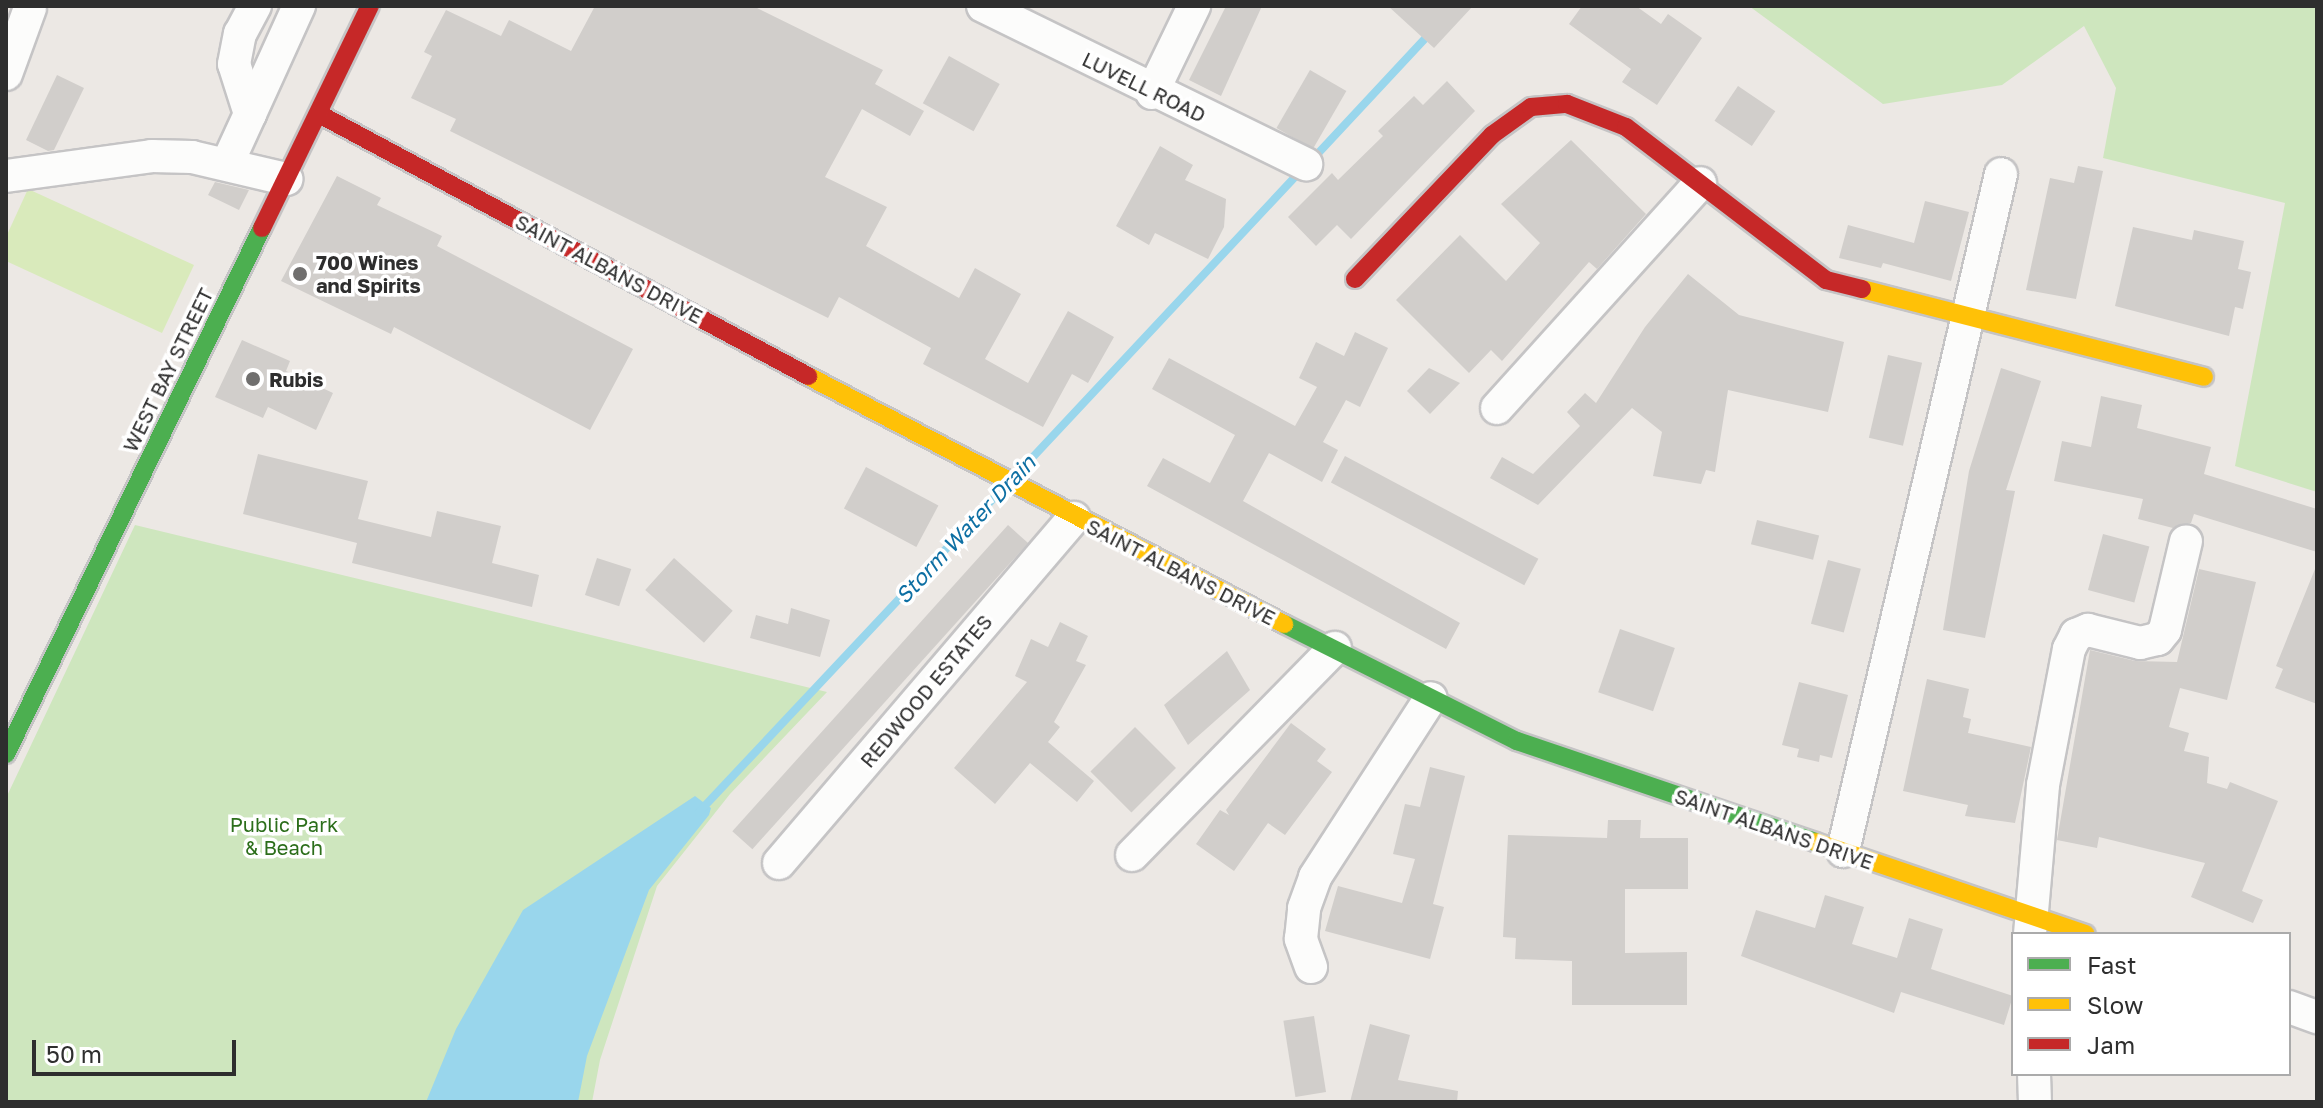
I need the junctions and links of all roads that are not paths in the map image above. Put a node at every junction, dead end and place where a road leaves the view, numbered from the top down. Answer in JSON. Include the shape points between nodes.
{"nodes":[{"id":1,"x":255,"y":6,"type":"edge"},
{"id":2,"x":299,"y":6,"type":"edge"},
{"id":3,"x":370,"y":6,"type":"edge"},
{"id":4,"x":983,"y":6,"type":"edge"},
{"id":5,"x":1194,"y":6,"type":"edge"},
{"id":6,"x":30,"y":8,"type":"dead end"},
{"id":7,"x":6,"y":74,"type":"edge"},
{"id":8,"x":1152,"y":93,"type":"junction"},
{"id":9,"x":250,"y":114,"type":"junction"},
{"id":10,"x":319,"y":114,"type":"junction"},
{"id":11,"x":228,"y":162,"type":"junction"},
{"id":12,"x":1306,"y":164,"type":"dead end"},
{"id":13,"x":2001,"y":174,"type":"dead end"},
{"id":14,"x":6,"y":176,"type":"edge"},
{"id":15,"x":286,"y":179,"type":"junction"},
{"id":16,"x":1700,"y":183,"type":"junction"},
{"id":17,"x":1355,"y":279,"type":"dead end"},
{"id":18,"x":1970,"y":316,"type":"junction"},
{"id":19,"x":2204,"y":377,"type":"dead end"},
{"id":20,"x":1497,"y":408,"type":"dead end"},
{"id":21,"x":1074,"y":518,"type":"junction"},
{"id":22,"x":2186,"y":541,"type":"dead end"},
{"id":23,"x":1335,"y":648,"type":"junction"},
{"id":24,"x":1431,"y":698,"type":"junction"},
{"id":25,"x":6,"y":754,"type":"edge"},
{"id":26,"x":1843,"y":851,"type":"junction"},
{"id":27,"x":1132,"y":855,"type":"dead end"},
{"id":28,"x":779,"y":863,"type":"dead end"},
{"id":29,"x":2030,"y":924,"type":"edge"},
{"id":30,"x":2075,"y":932,"type":"edge"},
{"id":31,"x":1311,"y":967,"type":"dead end"},
{"id":32,"x":2291,"y":1008,"type":"edge"},
{"id":33,"x":2317,"y":1017,"type":"edge"},
{"id":34,"x":2034,"y":1076,"type":"edge"},
{"id":35,"x":2035,"y":1102,"type":"edge"}],
"edges":[{"from":1,"to":9,"type":"street","via":[[240,34],[234,64]]},
{"from":2,"to":9,"type":"street"},
{"from":3,"to":10,"type":"main road","name":"WEST BAY STREET"},
{"from":4,"to":8,"type":"street","name":"LUVELL ROAD"},
{"from":5,"to":8,"type":"street"},
{"from":6,"to":7,"type":"street"},
{"from":8,"to":12,"type":"street","name":"LUVELL ROAD"},
{"from":9,"to":11,"type":"street"},
{"from":10,"to":15,"type":"main road","name":"WEST BAY STREET"},
{"from":10,"to":21,"type":"main road","name":"SAINT ALBANS DRIVE"},
{"from":11,"to":14,"type":"street","via":[[152,156]]},
{"from":11,"to":15,"type":"street"},
{"from":13,"to":18,"type":"street"},
{"from":15,"to":25,"type":"main road","name":"WEST BAY STREET"},
{"from":16,"to":17,"type":"main road","via":[[1605,116],[1567,104],[1531,107],[1492,135]]},
{"from":16,"to":18,"type":"main road","via":[[1826,280]]},
{"from":16,"to":20,"type":"street"},
{"from":18,"to":19,"type":"main road"},
{"from":18,"to":26,"type":"street"},
{"from":21,"to":23,"type":"main road","name":"SAINT ALBANS DRIVE"},
{"from":21,"to":28,"type":"street","name":"REDWOOD ESTATES"},
{"from":22,"to":29,"type":"street","via":[[2165,630],[2158,639],[2140,643],[2088,630],[2076,635],[2069,649],[2043,785]]},
{"from":23,"to":24,"type":"main road","name":"SAINT ALBANS DRIVE"},
{"from":23,"to":27,"type":"street"},
{"from":24,"to":26,"type":"main road","name":"SAINT ALBANS DRIVE","via":[[1517,741]]},
{"from":24,"to":31,"type":"street","via":[[1315,877],[1301,939]]},
{"from":26,"to":29,"type":"main road","name":"SAINT ALBANS DRIVE"},
{"from":29,"to":30,"type":"main road","name":"SAINT ALBANS DRIVE"},
{"from":32,"to":33,"type":"street"},
{"from":34,"to":35,"type":"street"}]}
